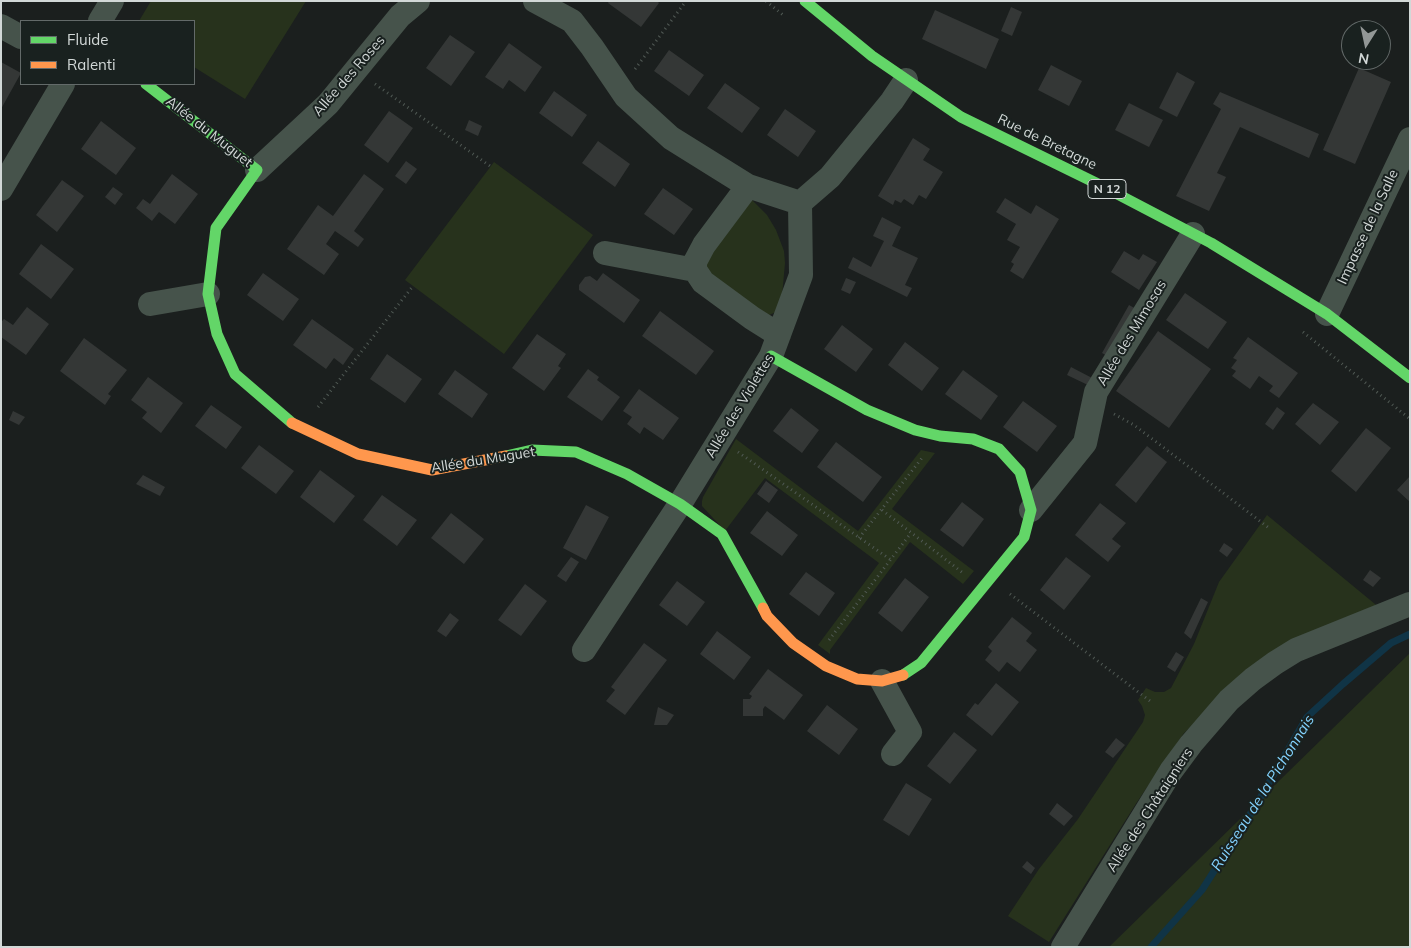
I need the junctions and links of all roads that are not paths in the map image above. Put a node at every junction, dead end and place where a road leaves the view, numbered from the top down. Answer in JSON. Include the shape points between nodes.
{"nodes":[{"id":1,"x":112,"y":1,"type":"edge"},
{"id":2,"x":418,"y":1,"type":"edge"},
{"id":3,"x":535,"y":1,"type":"edge"},
{"id":4,"x":805,"y":1,"type":"edge"},
{"id":5,"x":101,"y":20,"type":"edge"},
{"id":6,"x":1,"y":26,"type":"edge"},
{"id":7,"x":20,"y":36,"type":"edge"},
{"id":8,"x":906,"y":80,"type":"junction"},
{"id":9,"x":62,"y":85,"type":"edge"},
{"id":10,"x":147,"y":85,"type":"edge"},
{"id":11,"x":1410,"y":140,"type":"edge"},
{"id":12,"x":257,"y":170,"type":"junction"},
{"id":13,"x":748,"y":186,"type":"junction"},
{"id":14,"x":1,"y":189,"type":"edge"},
{"id":15,"x":800,"y":203,"type":"junction"},
{"id":16,"x":1193,"y":234,"type":"junction"},
{"id":17,"x":605,"y":253,"type":"dead end"},
{"id":18,"x":695,"y":270,"type":"junction"},
{"id":19,"x":208,"y":294,"type":"junction"},
{"id":20,"x":150,"y":304,"type":"dead end"},
{"id":21,"x":1327,"y":314,"type":"junction"},
{"id":22,"x":775,"y":346,"type":"junction"},
{"id":23,"x":1410,"y":378,"type":"edge"},
{"id":24,"x":680,"y":504,"type":"junction"},
{"id":25,"x":1031,"y":510,"type":"junction"},
{"id":26,"x":1410,"y":604,"type":"edge"},
{"id":27,"x":584,"y":650,"type":"dead end"},
{"id":28,"x":882,"y":681,"type":"junction"},
{"id":29,"x":893,"y":754,"type":"dead end"},
{"id":30,"x":1063,"y":947,"type":"edge"}],
"edges":[{"from":1,"to":5,"type":"street"},
{"from":2,"to":12,"type":"street","name":"Allée des Roses","via":[[400,16],[328,104]]},
{"from":3,"to":13,"type":"street","via":[[572,22],[626,97],[671,138]]},
{"from":4,"to":8,"type":"street","name":"Rue de Bretagne","number":"N 12"},
{"from":6,"to":7,"type":"street"},
{"from":8,"to":15,"type":"street","via":[[830,177]]},
{"from":8,"to":16,"type":"street","name":"Rue de Bretagne","number":"N 12","via":[[961,117]]},
{"from":9,"to":14,"type":"street"},
{"from":10,"to":12,"type":"street","name":"Allée du Muguet"},
{"from":11,"to":21,"type":"street","name":"Impasse de la Salle"},
{"from":12,"to":19,"type":"street","name":"Allée du Muguet","via":[[216,228]]},
{"from":13,"to":15,"type":"street"},
{"from":13,"to":18,"type":"street","via":[[704,245],[695,262]]},
{"from":15,"to":22,"type":"street","name":"Allée des Violettes","via":[[801,275]]},
{"from":16,"to":21,"type":"street","name":"Rue de Bretagne","number":"N 12"},
{"from":16,"to":25,"type":"street","name":"Allée des Mimosas","via":[[1096,392],[1085,443]]},
{"from":17,"to":18,"type":"street"},
{"from":18,"to":22,"type":"street","via":[[703,282],[752,318]]},
{"from":19,"to":20,"type":"street"},
{"from":19,"to":24,"type":"street","name":"Allée du Muguet","via":[[217,334],[235,374],[291,422],[358,454],[432,470],[532,450],[576,452],[627,474]]},
{"from":21,"to":23,"type":"street","name":"Rue de Bretagne","number":"N 12"},
{"from":22,"to":24,"type":"street","name":"Allée des Violettes"},
{"from":22,"to":25,"type":"street","via":[[867,410],[915,430],[973,439],[1000,449],[1020,472]]},
{"from":24,"to":27,"type":"street","name":"Allée des Violettes"},
{"from":24,"to":28,"type":"street","name":"Allée des Mimosas","via":[[722,534],[767,616],[793,643],[826,666],[857,679]]},
{"from":25,"to":28,"type":"street","name":"Allée des Mimosas","via":[[1024,537],[921,663],[902,675]]},
{"from":26,"to":30,"type":"street","name":"Allée des Châtaigniers","via":[[1296,650],[1275,662],[1229,700],[1171,771]]},
{"from":28,"to":29,"type":"street","via":[[910,732]]}]}
